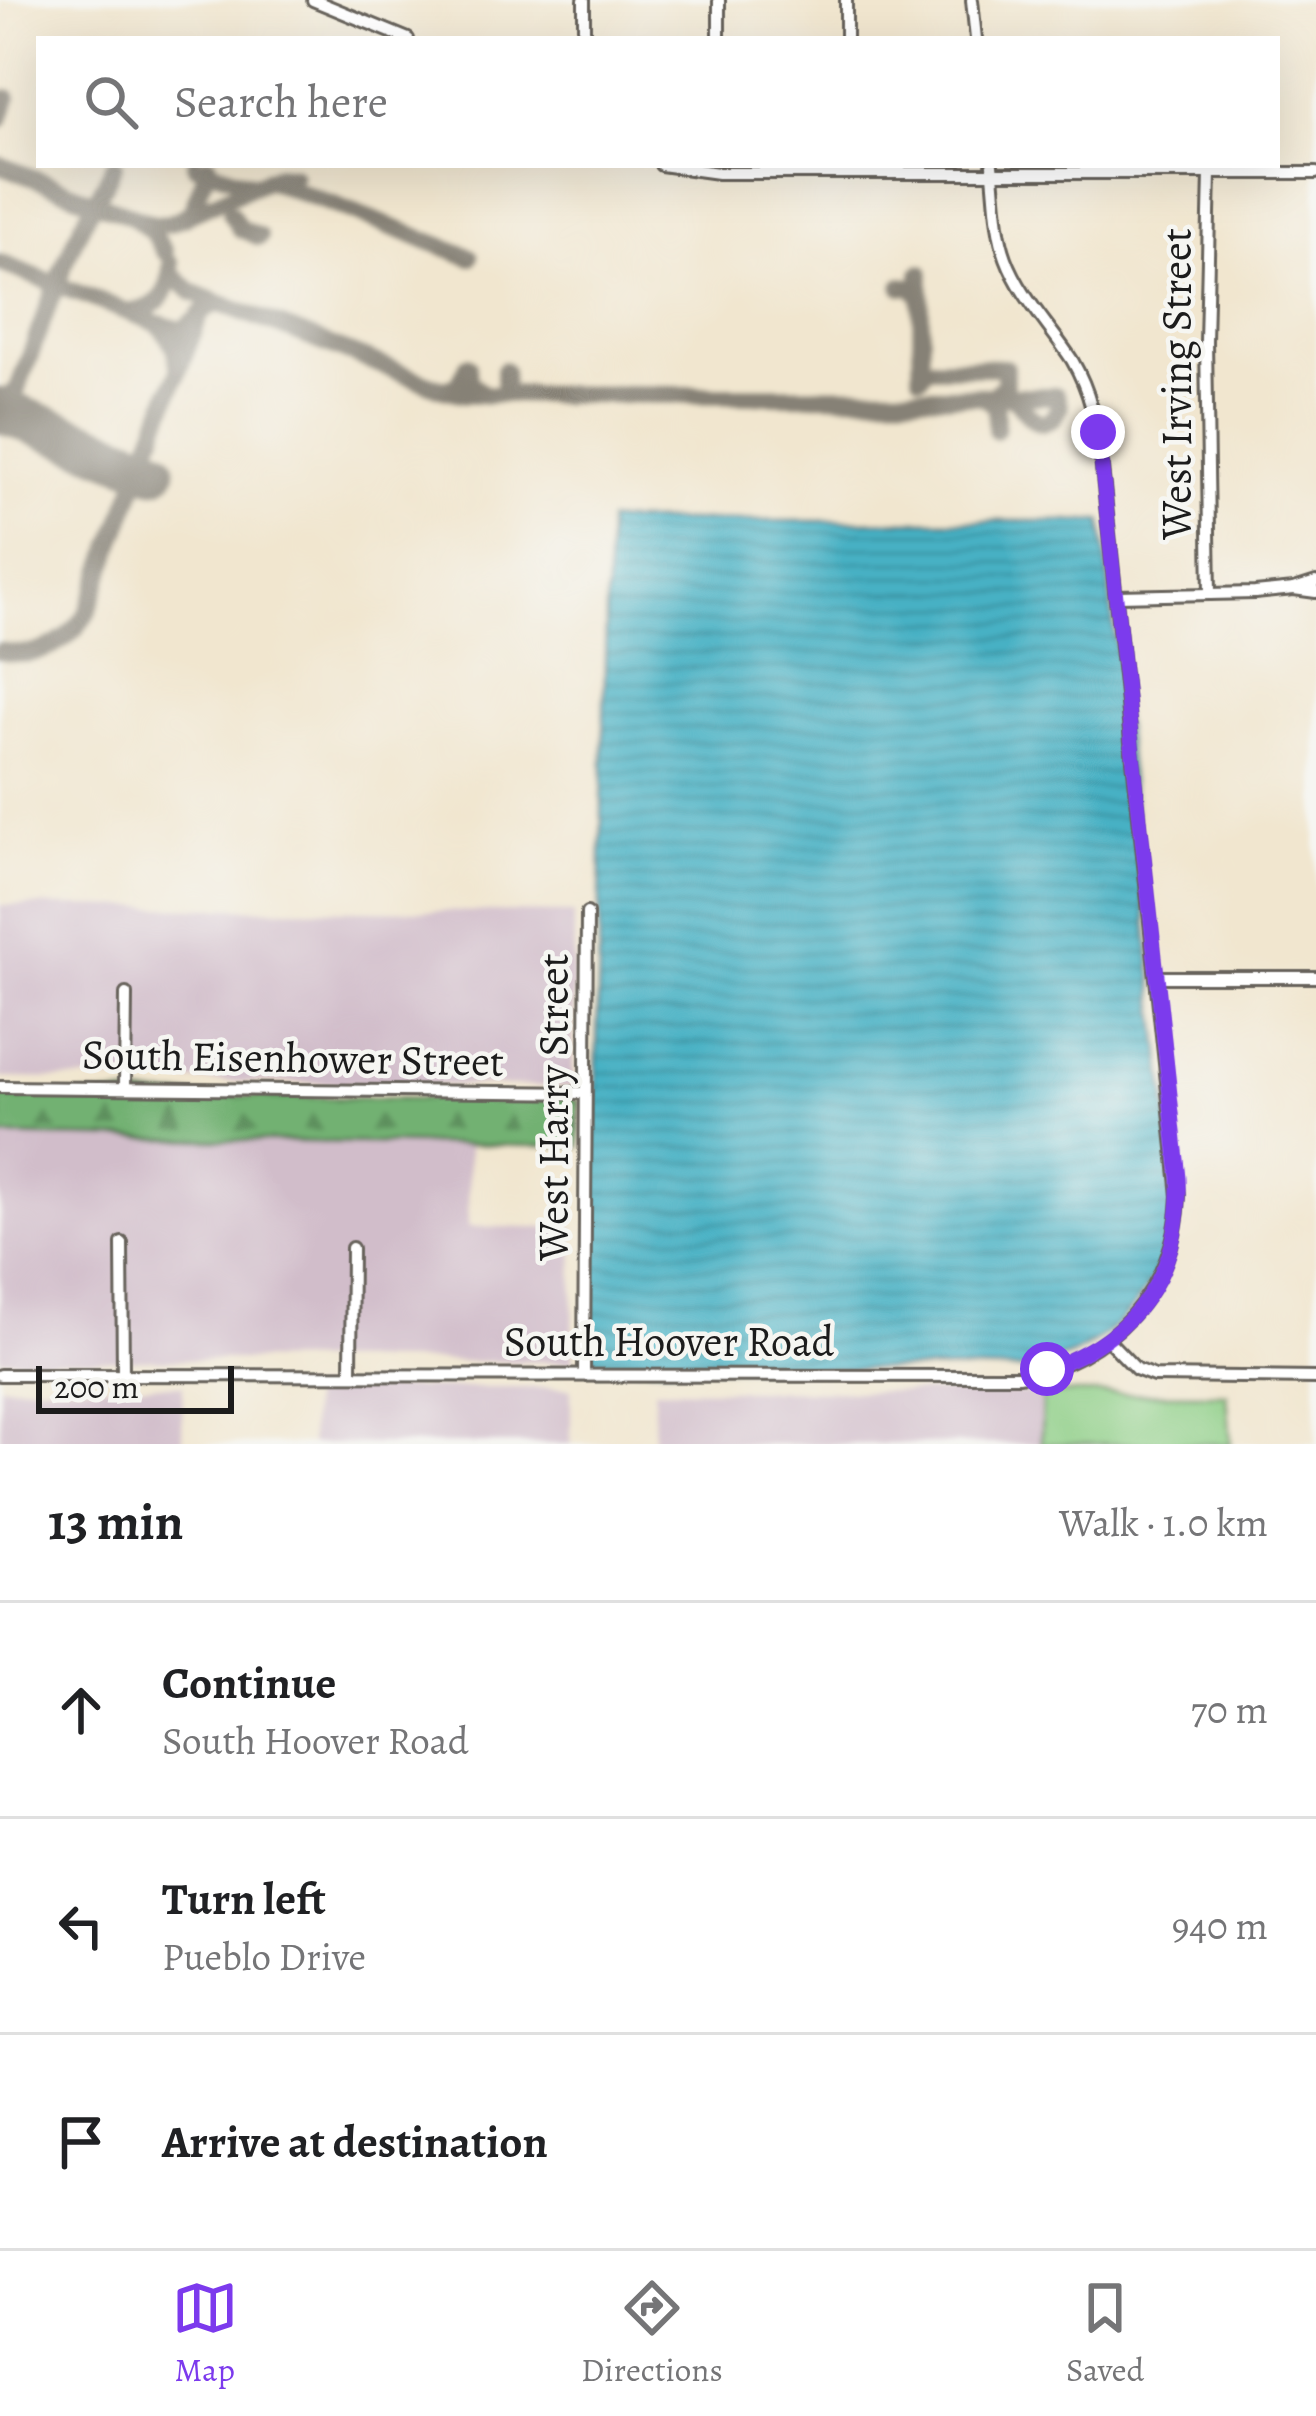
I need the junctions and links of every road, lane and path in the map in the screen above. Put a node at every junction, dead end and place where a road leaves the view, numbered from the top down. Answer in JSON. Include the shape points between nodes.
{"nodes":[{"id":1,"x":313,"y":0,"type":"edge"},
{"id":2,"x":584,"y":0,"type":"edge"},
{"id":3,"x":719,"y":0,"type":"edge"},
{"id":4,"x":846,"y":0,"type":"edge"},
{"id":5,"x":972,"y":0,"type":"edge"},
{"id":6,"x":401,"y":36,"type":"edge"},
{"id":7,"x":584,"y":36,"type":"edge"},
{"id":8,"x":719,"y":36,"type":"edge"},
{"id":9,"x":846,"y":36,"type":"edge"},
{"id":10,"x":976,"y":36,"type":"edge"},
{"id":11,"x":682,"y":168,"type":"edge"},
{"id":12,"x":992,"y":170,"type":"edge"},
{"id":13,"x":1210,"y":173,"type":"junction"},
{"id":14,"x":1316,"y":173,"type":"edge"},
{"id":15,"x":1316,"y":582,"type":"edge"},
{"id":16,"x":1294,"y":589,"type":"junction"},
{"id":17,"x":1316,"y":592,"type":"edge"},
{"id":18,"x":1210,"y":594,"type":"junction"},
{"id":19,"x":1118,"y":596,"type":"junction"},
{"id":20,"x":587,"y":913,"type":"dead end"},
{"id":21,"x":1157,"y":977,"type":"junction"},
{"id":22,"x":1316,"y":977,"type":"edge"},
{"id":23,"x":126,"y":994,"type":"dead end"},
{"id":24,"x":0,"y":1087,"type":"edge"},
{"id":25,"x":125,"y":1088,"type":"junction"},
{"id":26,"x":585,"y":1094,"type":"junction"},
{"id":27,"x":122,"y":1243,"type":"dead end"},
{"id":28,"x":352,"y":1248,"type":"dead end"},
{"id":29,"x":1108,"y":1340,"type":"junction"},
{"id":30,"x":584,"y":1372,"type":"junction"},
{"id":31,"x":351,"y":1374,"type":"junction"},
{"id":32,"x":0,"y":1375,"type":"edge"},
{"id":33,"x":123,"y":1375,"type":"junction"},
{"id":34,"x":1316,"y":1378,"type":"edge"}],
"edges":[{"from":1,"to":6,"type":"street"},
{"from":2,"to":7,"type":"street"},
{"from":3,"to":8,"type":"street"},
{"from":4,"to":9,"type":"street"},
{"from":5,"to":10,"type":"street"},
{"from":11,"to":12,"type":"street"},
{"from":12,"to":13,"type":"street"},
{"from":12,"to":19,"type":"street","via":[[1006,258],[1090,398]]},
{"from":13,"to":14,"type":"street"},
{"from":13,"to":18,"type":"street","name":"West Irving Street"},
{"from":15,"to":16,"type":"street"},
{"from":16,"to":17,"type":"street"},
{"from":16,"to":18,"type":"street"},
{"from":18,"to":19,"type":"street"},
{"from":19,"to":21,"type":"street"},
{"from":20,"to":26,"type":"street","name":"West Harry Street"},
{"from":21,"to":22,"type":"street"},
{"from":21,"to":29,"type":"street","via":[[1178,1220],[1157,1283]]},
{"from":23,"to":25,"type":"street"},
{"from":24,"to":25,"type":"street","name":"South Eisenhower Street"},
{"from":25,"to":26,"type":"street","name":"South Eisenhower Street"},
{"from":26,"to":30,"type":"street","name":"West Harry Street"},
{"from":27,"to":33,"type":"street"},
{"from":28,"to":31,"type":"street"},
{"from":29,"to":30,"type":"street","name":"South Hoover Road","via":[[1019,1376]]},
{"from":29,"to":34,"type":"street","via":[[1154,1376]]},
{"from":30,"to":31,"type":"street","name":"South Hoover Road"},
{"from":31,"to":33,"type":"street","name":"South Hoover Road"},
{"from":32,"to":33,"type":"street","name":"South Hoover Road"}]}
